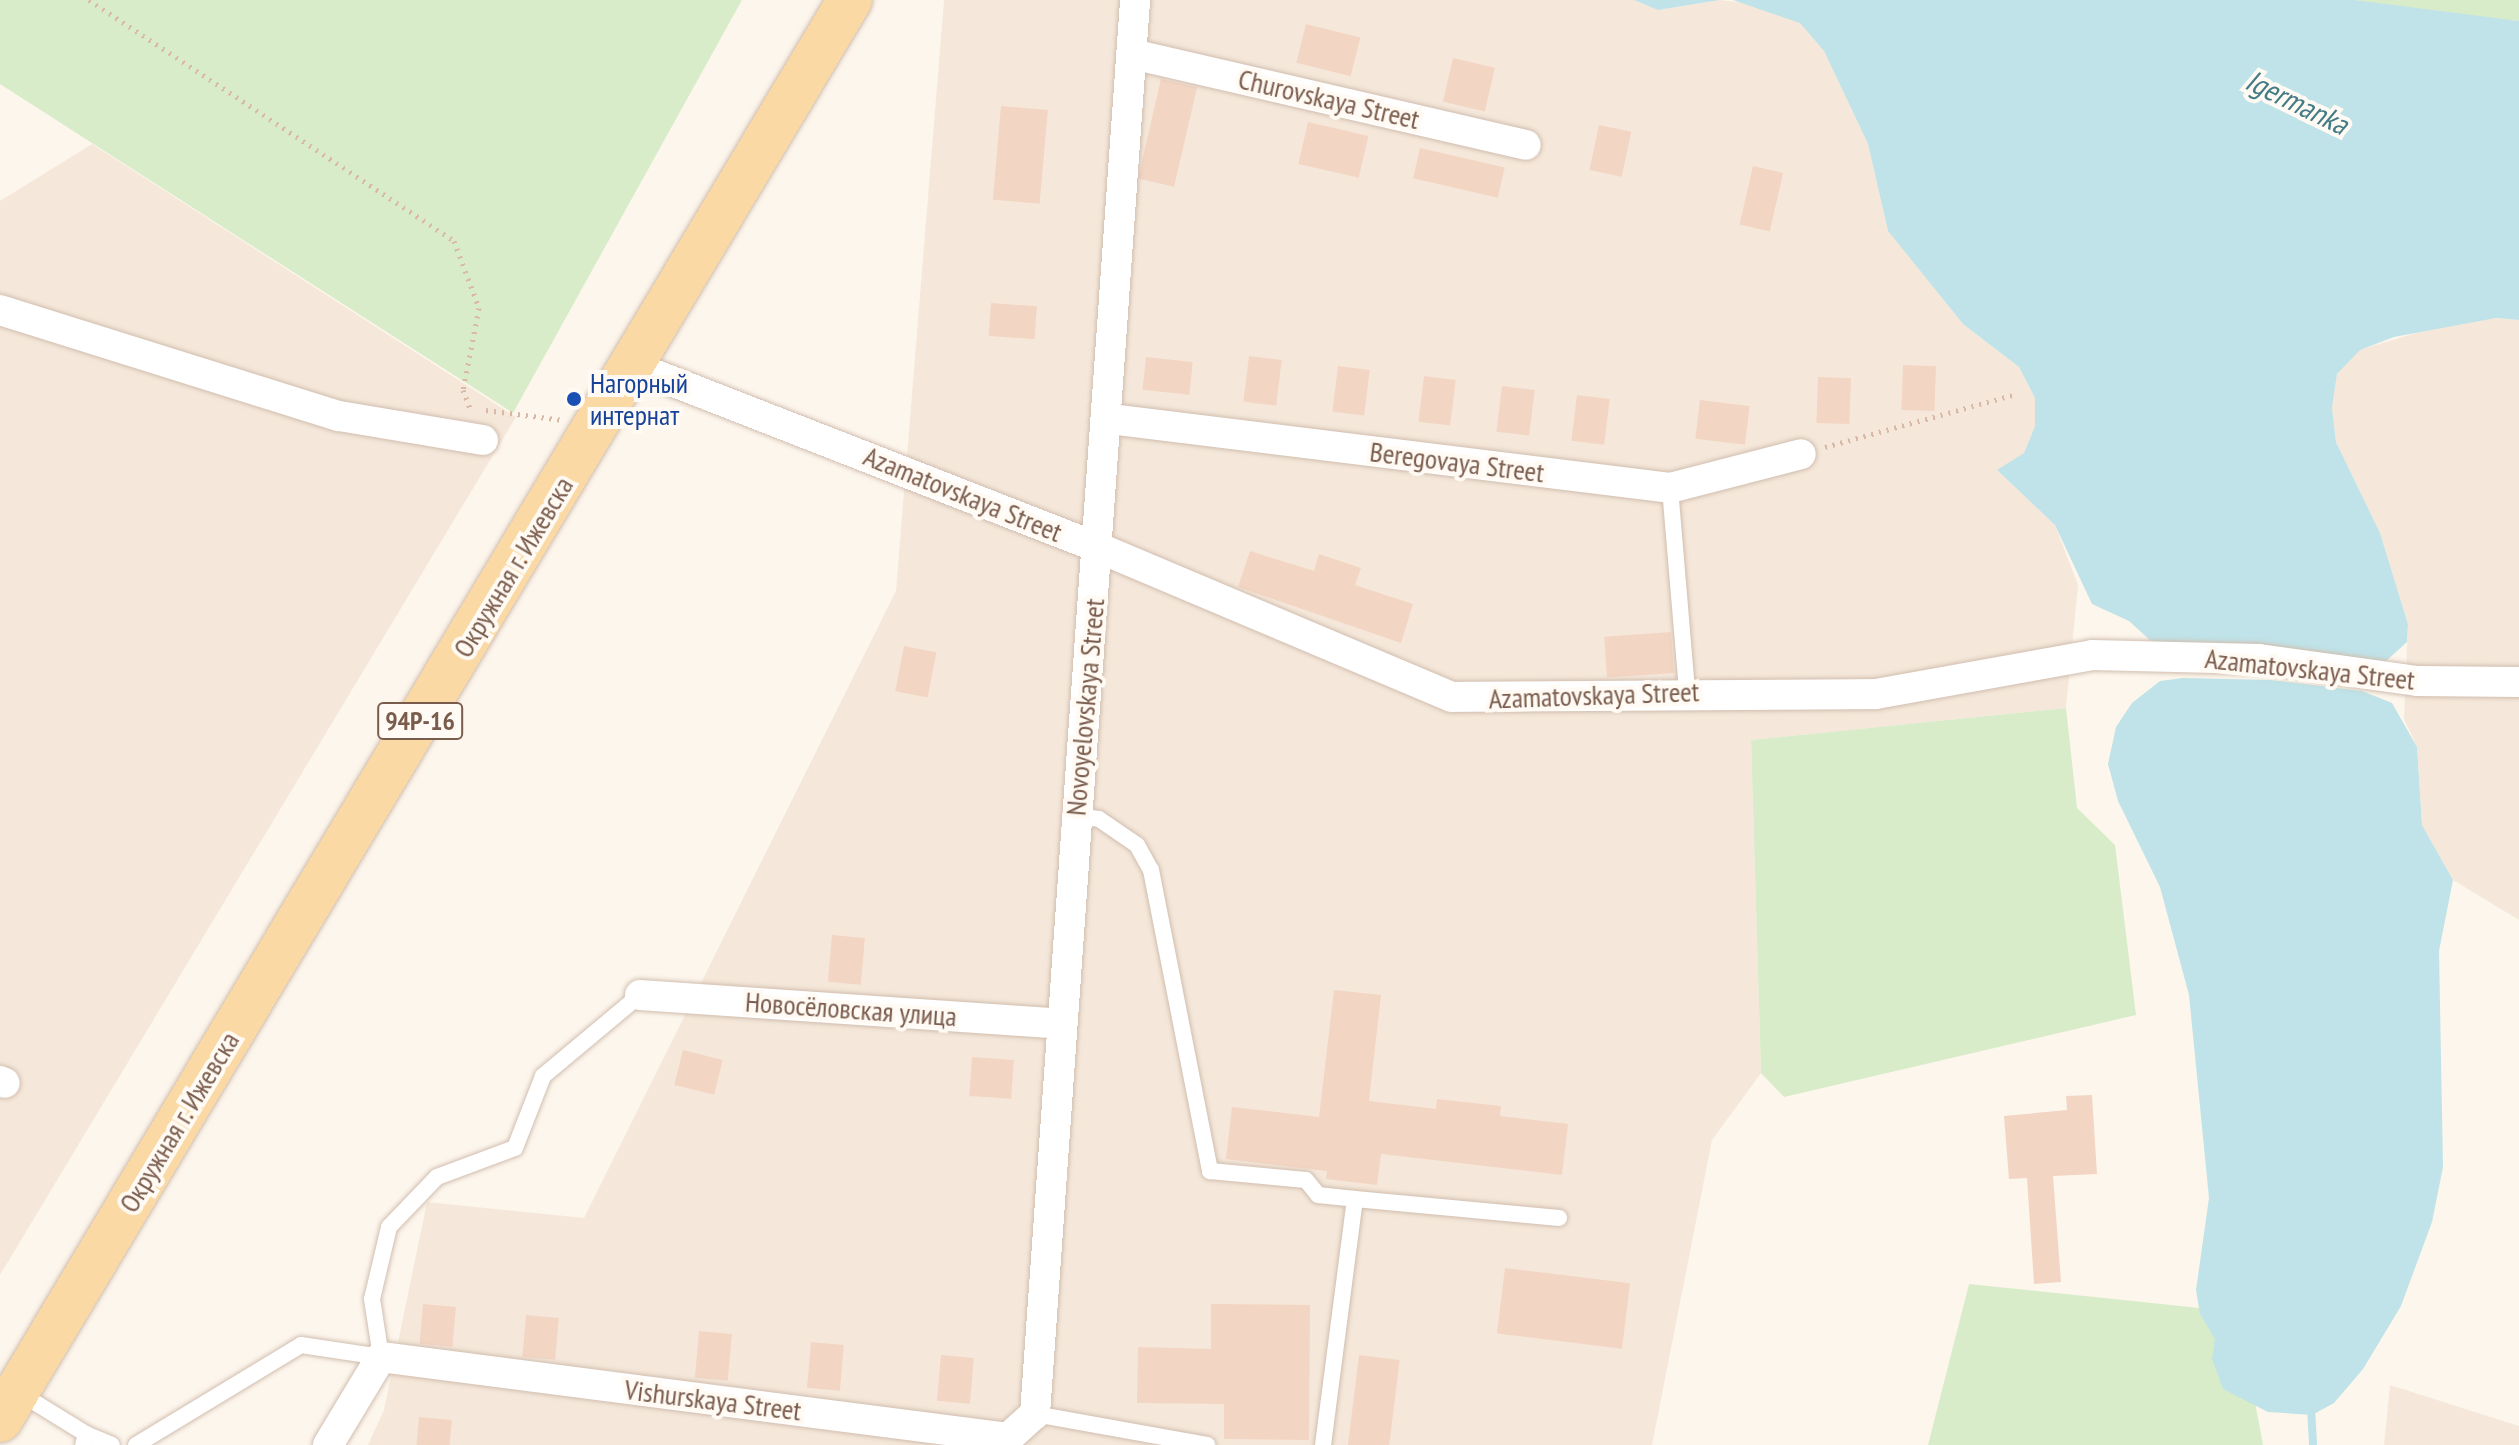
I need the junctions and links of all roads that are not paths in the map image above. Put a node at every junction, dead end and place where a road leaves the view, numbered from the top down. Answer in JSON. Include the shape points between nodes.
{"nodes":[{"id":1,"x":850,"y":0,"type":"edge"},
{"id":2,"x":1135,"y":0,"type":"edge"},
{"id":3,"x":1132,"y":54,"type":"junction"},
{"id":4,"x":1526,"y":145,"type":"dead end"},
{"id":5,"x":0,"y":310,"type":"edge"},
{"id":6,"x":633,"y":366,"type":"junction"},
{"id":7,"x":1110,"y":419,"type":"junction"},
{"id":8,"x":483,"y":440,"type":"road end"},
{"id":9,"x":1801,"y":454,"type":"road end"},
{"id":10,"x":1670,"y":488,"type":"junction"},
{"id":11,"x":1099,"y":548,"type":"junction"},
{"id":12,"x":2519,"y":682,"type":"edge"},
{"id":13,"x":1687,"y":691,"type":"junction"},
{"id":14,"x":1075,"y":816,"type":"junction"},
{"id":15,"x":640,"y":995,"type":"joint"},
{"id":16,"x":1061,"y":1024,"type":"junction"},
{"id":17,"x":1355,"y":1199,"type":"junction"},
{"id":18,"x":1559,"y":1218,"type":"dead end"},
{"id":19,"x":381,"y":1357,"type":"junction"},
{"id":20,"x":8,"y":1406,"type":"edge"},
{"id":21,"x":1035,"y":1414,"type":"junction"},
{"id":22,"x":84,"y":1440,"type":"edge"},
{"id":23,"x":112,"y":1445,"type":"edge"},
{"id":24,"x":136,"y":1445,"type":"edge"},
{"id":25,"x":328,"y":1445,"type":"edge"},
{"id":26,"x":1207,"y":1445,"type":"edge"},
{"id":27,"x":1323,"y":1445,"type":"edge"}],
"edges":[{"from":1,"to":6,"type":"main road","name":"Окружная г. Ижевска","number":"94Р-16"},
{"from":2,"to":3,"type":"street","name":"Novoyelovskaya Street"},
{"from":3,"to":4,"type":"street","name":"Churovskaya Street"},
{"from":3,"to":7,"type":"street","name":"Novoyelovskaya Street"},
{"from":5,"to":8,"type":"street","via":[[339,416]]},
{"from":6,"to":11,"type":"street","name":"Azamatovskaya Street"},
{"from":6,"to":20,"type":"main road","name":"Окружная г. Ижевска","number":"94Р-16"},
{"from":7,"to":10,"type":"street","name":"Beregovaya Street"},
{"from":7,"to":11,"type":"street","name":"Novoyelovskaya Street"},
{"from":9,"to":10,"type":"street","name":"Beregovaya Street"},
{"from":10,"to":13,"type":"lane"},
{"from":11,"to":13,"type":"street","name":"Azamatovskaya Street","via":[[1452,697],[1575,701]]},
{"from":11,"to":14,"type":"street","name":"Novoyelovskaya Street"},
{"from":12,"to":13,"type":"street","name":"Azamatovskaya Street","via":[[2417,681],[2259,659],[2092,655],[1876,694]]},
{"from":14,"to":16,"type":"street","name":"Novoyelovskaya Street"},
{"from":14,"to":17,"type":"lane","via":[[1099,819],[1137,845],[1151,870],[1210,1171],[1306,1180],[1318,1195]]},
{"from":15,"to":16,"type":"street","name":"Новосёловская улица"},
{"from":15,"to":19,"type":"lane","via":[[543,1076],[515,1148],[437,1177],[389,1227],[372,1299]]},
{"from":16,"to":21,"type":"street","name":"Novoyelovskaya Street"},
{"from":17,"to":18,"type":"lane"},
{"from":17,"to":27,"type":"lane"},
{"from":19,"to":21,"type":"street","name":"Vishurskaya Street","via":[[1008,1438]]},
{"from":19,"to":24,"type":"lane","via":[[301,1345]]},
{"from":19,"to":25,"type":"street"},
{"from":20,"to":22,"type":"lane"},
{"from":21,"to":26,"type":"lane"},
{"from":22,"to":23,"type":"lane"}]}
